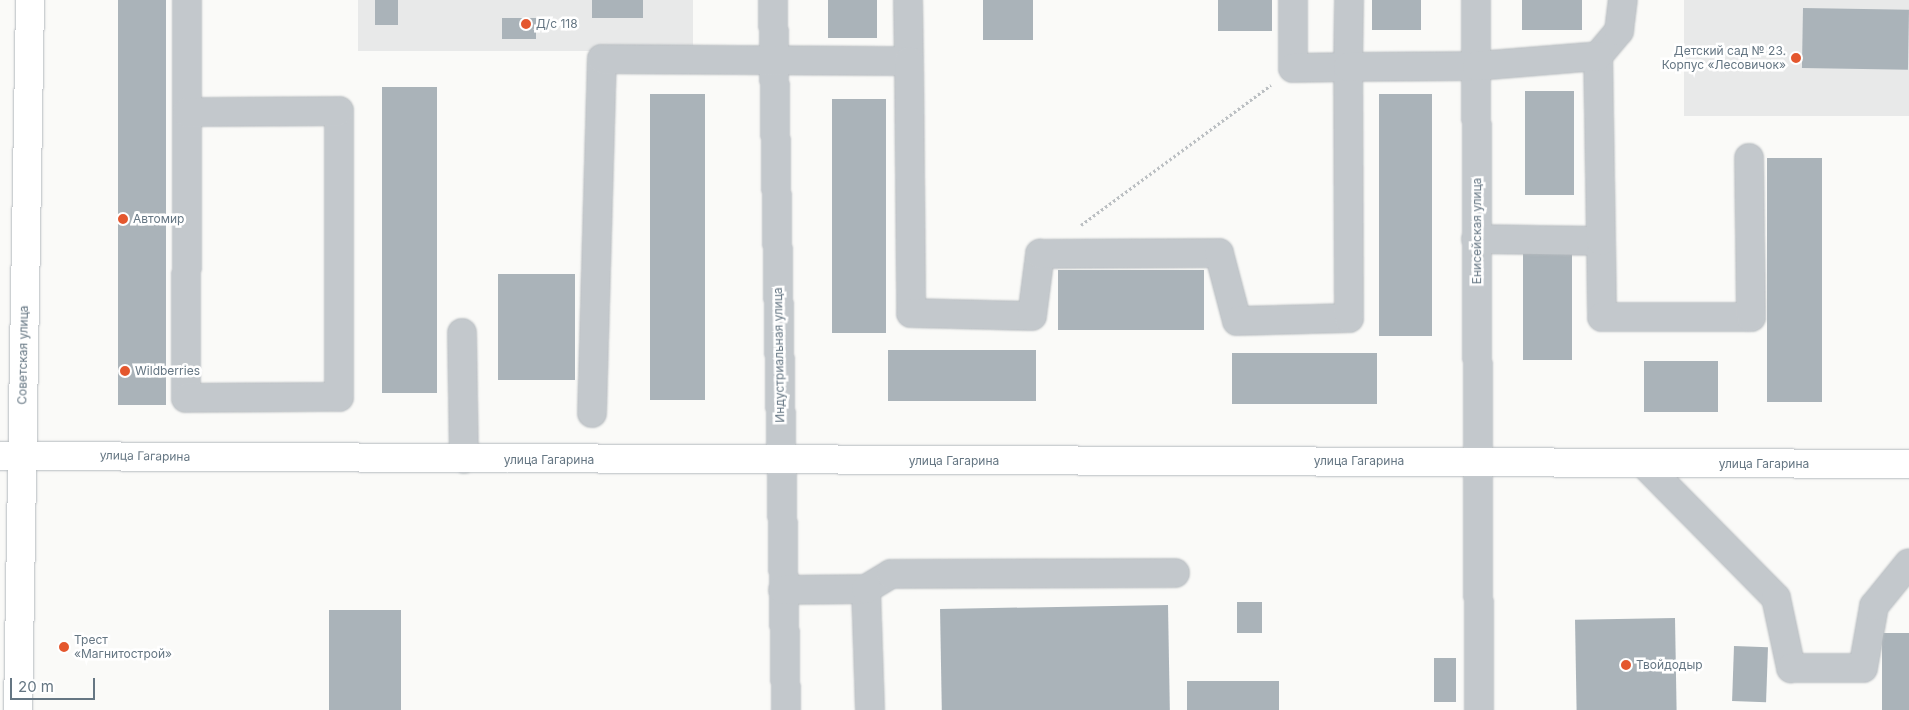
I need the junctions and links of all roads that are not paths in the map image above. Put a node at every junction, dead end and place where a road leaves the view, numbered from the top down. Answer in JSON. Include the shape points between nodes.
{"nodes":[{"id":1,"x":30,"y":0,"type":"edge"},
{"id":2,"x":186,"y":0,"type":"edge"},
{"id":3,"x":773,"y":0,"type":"edge"},
{"id":4,"x":908,"y":0,"type":"edge"},
{"id":5,"x":1293,"y":0,"type":"edge"},
{"id":6,"x":1349,"y":0,"type":"edge"},
{"id":7,"x":1476,"y":0,"type":"edge"},
{"id":8,"x":1623,"y":0,"type":"edge"},
{"id":9,"x":1598,"y":56,"type":"junction"},
{"id":10,"x":773,"y":58,"type":"junction"},
{"id":11,"x":909,"y":61,"type":"junction"},
{"id":12,"x":1477,"y":66,"type":"junction"},
{"id":13,"x":1348,"y":67,"type":"junction"},
{"id":14,"x":186,"y":112,"type":"junction"},
{"id":15,"x":1749,"y":158,"type":"dead end"},
{"id":16,"x":1476,"y":239,"type":"junction"},
{"id":17,"x":1601,"y":241,"type":"junction"},
{"id":18,"x":462,"y":333,"type":"dead end"},
{"id":19,"x":592,"y":413,"type":"dead end"},
{"id":20,"x":10,"y":456,"type":"edge"},
{"id":21,"x":464,"y":459,"type":"junction"},
{"id":22,"x":780,"y":461,"type":"junction"},
{"id":23,"x":1477,"y":462,"type":"junction"},
{"id":24,"x":1644,"y":464,"type":"junction"},
{"id":25,"x":1909,"y":464,"type":"edge"},
{"id":26,"x":1909,"y":563,"type":"edge"},
{"id":27,"x":1176,"y":573,"type":"dead end"},
{"id":28,"x":866,"y":589,"type":"junction"},
{"id":29,"x":783,"y":590,"type":"junction"},
{"id":30,"x":18,"y":710,"type":"edge"},
{"id":31,"x":786,"y":710,"type":"edge"},
{"id":32,"x":870,"y":710,"type":"edge"},
{"id":33,"x":1478,"y":710,"type":"edge"}],
"edges":[{"from":1,"to":20,"type":"main road","name":"Советская улица"},
{"from":2,"to":14,"type":"street"},
{"from":3,"to":10,"type":"street","name":"Индустриальная улица"},
{"from":4,"to":11,"type":"street"},
{"from":5,"to":13,"type":"street","via":[[1294,68]]},
{"from":6,"to":13,"type":"street"},
{"from":7,"to":12,"type":"street","name":"Енисейская улица"},
{"from":8,"to":9,"type":"street","via":[[1619,31]]},
{"from":9,"to":12,"type":"street"},
{"from":9,"to":17,"type":"street"},
{"from":10,"to":11,"type":"street"},
{"from":10,"to":19,"type":"street","via":[[602,59]]},
{"from":10,"to":22,"type":"street","name":"Индустриальная улица"},
{"from":11,"to":13,"type":"street","via":[[911,312],[1032,316],[1040,254],[1220,253],[1237,321],[1349,318]]},
{"from":12,"to":13,"type":"street"},
{"from":12,"to":16,"type":"street","name":"Енисейская улица"},
{"from":14,"to":14,"type":"street","via":[[186,398],[338,397],[338,111]]},
{"from":15,"to":17,"type":"street","via":[[1751,317],[1602,317]]},
{"from":16,"to":17,"type":"street"},
{"from":16,"to":23,"type":"street","name":"Енисейская улица"},
{"from":18,"to":21,"type":"street"},
{"from":20,"to":21,"type":"main road","name":"улица Гагарина"},
{"from":20,"to":30,"type":"main road","name":"Советская улица"},
{"from":21,"to":22,"type":"main road","name":"улица Гагарина"},
{"from":22,"to":23,"type":"main road","name":"улица Гагарина"},
{"from":22,"to":29,"type":"street","name":"Индустриальная улица"},
{"from":23,"to":24,"type":"main road","name":"улица Гагарина"},
{"from":23,"to":33,"type":"street","name":"Енисейская улица"},
{"from":24,"to":25,"type":"main road","name":"улица Гагарина"},
{"from":24,"to":26,"type":"street","via":[[1776,598],[1791,668],[1863,668],[1874,606]]},
{"from":27,"to":28,"type":"street","via":[[891,574]]},
{"from":28,"to":29,"type":"street"},
{"from":28,"to":32,"type":"street"},
{"from":29,"to":31,"type":"street","name":"Индустриальная улица"}]}
